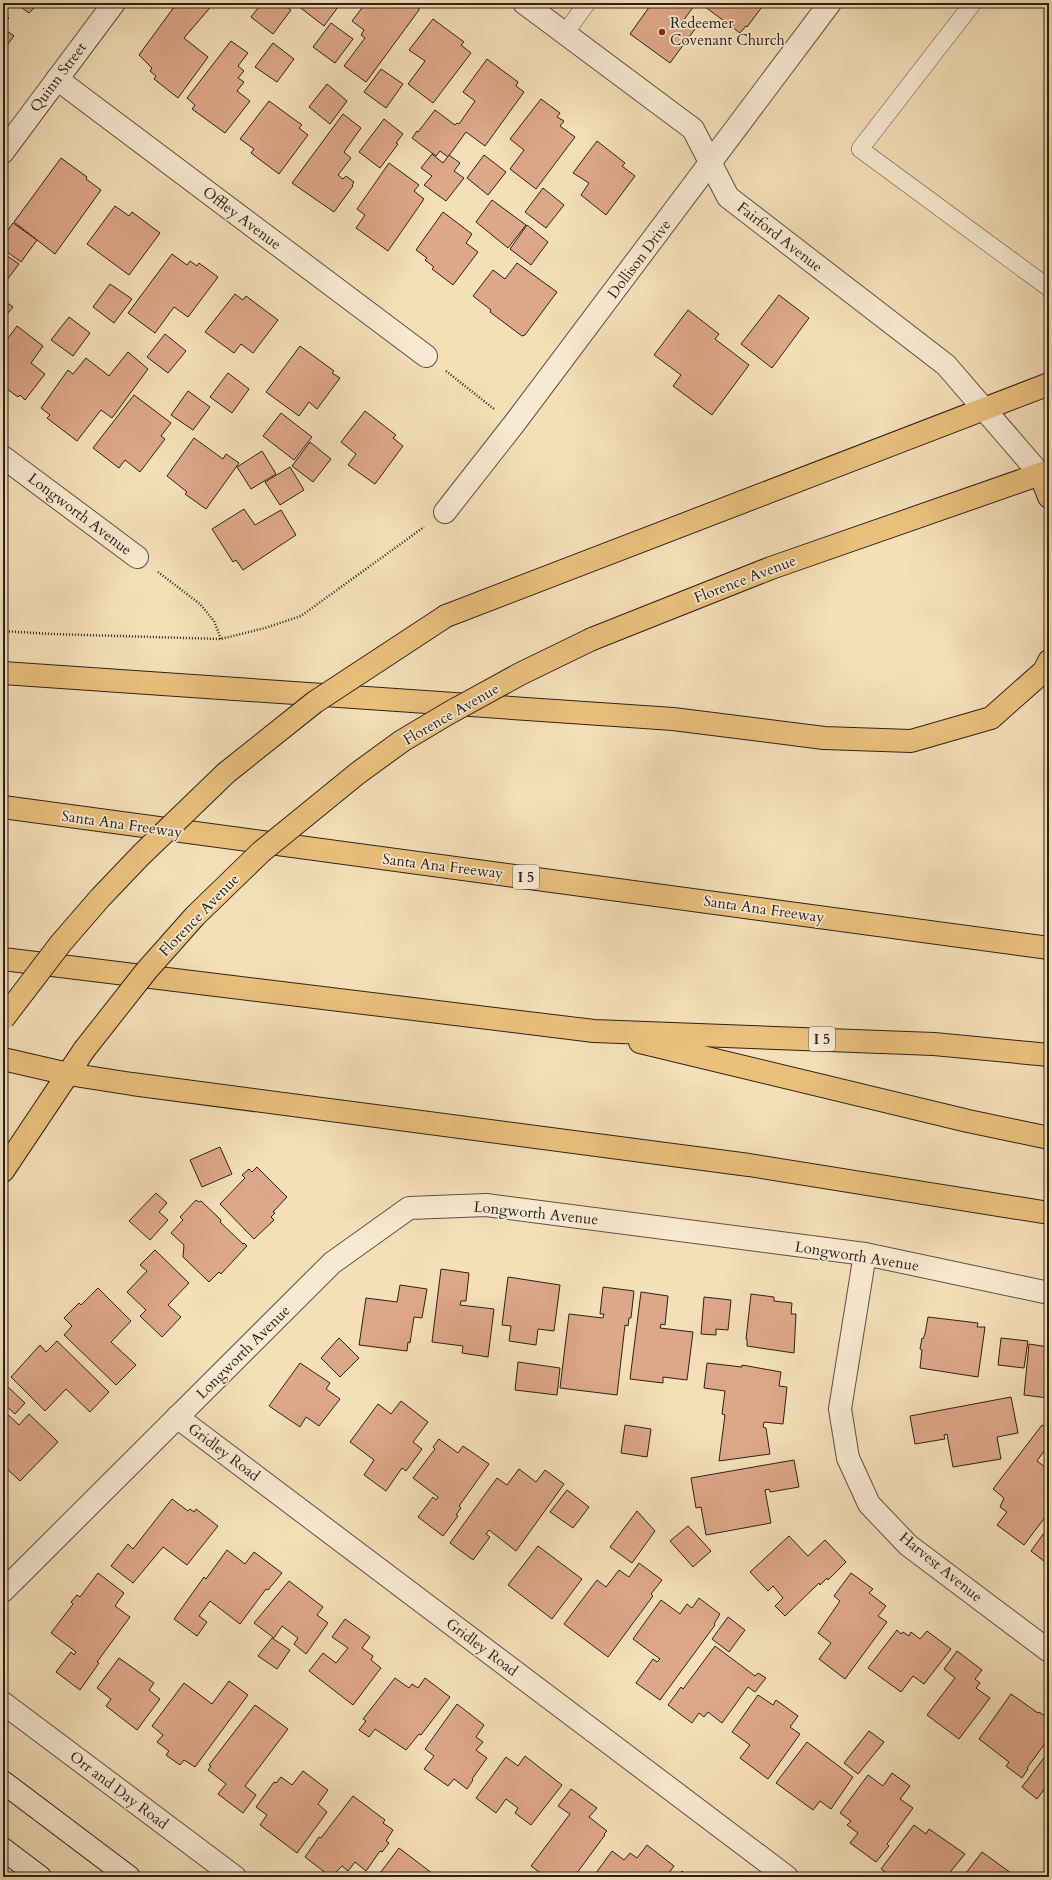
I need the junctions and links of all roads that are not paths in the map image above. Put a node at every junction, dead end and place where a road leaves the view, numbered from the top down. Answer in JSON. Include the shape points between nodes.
{"nodes":[{"id":1,"x":114,"y":3,"type":"edge"},
{"id":2,"x":524,"y":3,"type":"edge"},
{"id":3,"x":587,"y":3,"type":"edge"},
{"id":4,"x":830,"y":3,"type":"edge"},
{"id":5,"x":974,"y":3,"type":"edge"},
{"id":6,"x":565,"y":33,"type":"junction"},
{"id":7,"x":57,"y":79,"type":"junction"},
{"id":8,"x":3,"y":152,"type":"edge"},
{"id":9,"x":712,"y":164,"type":"junction"},
{"id":10,"x":1049,"y":288,"type":"edge"},
{"id":11,"x":426,"y":356,"type":"road end"},
{"id":12,"x":1049,"y":384,"type":"edge"},
{"id":13,"x":984,"y":408,"type":"junction"},
{"id":14,"x":3,"y":456,"type":"edge"},
{"id":15,"x":1045,"y":472,"type":"edge"},
{"id":16,"x":1049,"y":497,"type":"edge"},
{"id":17,"x":445,"y":512,"type":"road end"},
{"id":18,"x":137,"y":557,"type":"road end"},
{"id":19,"x":1049,"y":661,"type":"edge"},
{"id":20,"x":3,"y":673,"type":"edge"},
{"id":21,"x":3,"y":807,"type":"edge"},
{"id":22,"x":1049,"y":948,"type":"edge"},
{"id":23,"x":3,"y":959,"type":"edge"},
{"id":24,"x":3,"y":1019,"type":"edge"},
{"id":25,"x":594,"y":1031,"type":"junction"},
{"id":26,"x":1049,"y":1055,"type":"edge"},
{"id":27,"x":3,"y":1059,"type":"edge"},
{"id":28,"x":68,"y":1074,"type":"junction"},
{"id":29,"x":1049,"y":1138,"type":"edge"},
{"id":30,"x":3,"y":1171,"type":"edge"},
{"id":31,"x":1049,"y":1213,"type":"edge"},
{"id":32,"x":865,"y":1254,"type":"junction"},
{"id":33,"x":1049,"y":1293,"type":"edge"},
{"id":34,"x":177,"y":1417,"type":"junction"},
{"id":35,"x":3,"y":1591,"type":"edge"},
{"id":36,"x":1049,"y":1650,"type":"edge"},
{"id":37,"x":3,"y":1703,"type":"edge"},
{"id":38,"x":3,"y":1782,"type":"edge"},
{"id":39,"x":3,"y":1849,"type":"edge"},
{"id":40,"x":40,"y":1877,"type":"edge"},
{"id":41,"x":130,"y":1877,"type":"edge"},
{"id":42,"x":235,"y":1877,"type":"edge"},
{"id":43,"x":787,"y":1877,"type":"edge"}],
"edges":[{"from":1,"to":7,"type":"street","name":"Quinn Street"},
{"from":2,"to":6,"type":"street","name":"Fairford Avenue"},
{"from":3,"to":6,"type":"lane"},
{"from":4,"to":9,"type":"street","name":"Dollison Drive"},
{"from":5,"to":10,"type":"lane","via":[[860,149]]},
{"from":6,"to":9,"type":"street","name":"Fairford Avenue","via":[[693,130]]},
{"from":7,"to":8,"type":"street","name":"Quinn Street"},
{"from":7,"to":11,"type":"street","name":"Offley Avenue"},
{"from":9,"to":13,"type":"street","name":"Fairford Avenue","via":[[728,197],[946,365]]},
{"from":9,"to":17,"type":"street","name":"Dollison Drive"},
{"from":12,"to":13,"type":"main road"},
{"from":13,"to":15,"type":"street","name":"Fairford Avenue"},
{"from":13,"to":24,"type":"main road","bridge":true,"via":[[446,616],[315,702],[226,773],[100,898]]},
{"from":14,"to":18,"type":"street","name":"Longworth Avenue"},
{"from":15,"to":16,"type":"main road"},
{"from":15,"to":28,"type":"main road","name":"Florence Avenue","bridge":true,"via":[[771,568],[592,639],[520,674],[402,741],[358,773],[261,852],[196,916],[147,970]]},
{"from":19,"to":20,"type":"main road","via":[[1044,671],[991,718],[911,741],[824,738],[673,719]]},
{"from":21,"to":22,"type":"main road","name":"Santa Ana Freeway","number":"I 5"},
{"from":23,"to":25,"type":"main road","number":"I 5"},
{"from":25,"to":26,"type":"main road","number":"I 5","via":[[934,1044]]},
{"from":25,"to":29,"type":"main road"},
{"from":27,"to":28,"type":"main road"},
{"from":28,"to":30,"type":"main road","name":"Florence Avenue"},
{"from":28,"to":31,"type":"main road","via":[[749,1165]]},
{"from":32,"to":33,"type":"street","name":"Longworth Avenue"},
{"from":32,"to":34,"type":"street","name":"Longworth Avenue","via":[[486,1205],[409,1208],[332,1263]]},
{"from":32,"to":36,"type":"street","name":"Harvest Avenue","via":[[840,1409],[848,1458],[869,1504],[908,1545]]},
{"from":34,"to":35,"type":"street","name":"Longworth Avenue"},
{"from":34,"to":43,"type":"street","name":"Gridley Road"},
{"from":37,"to":42,"type":"street","name":"Orr and Day Road"},
{"from":38,"to":41,"type":"street"},
{"from":39,"to":40,"type":"street"}]}
